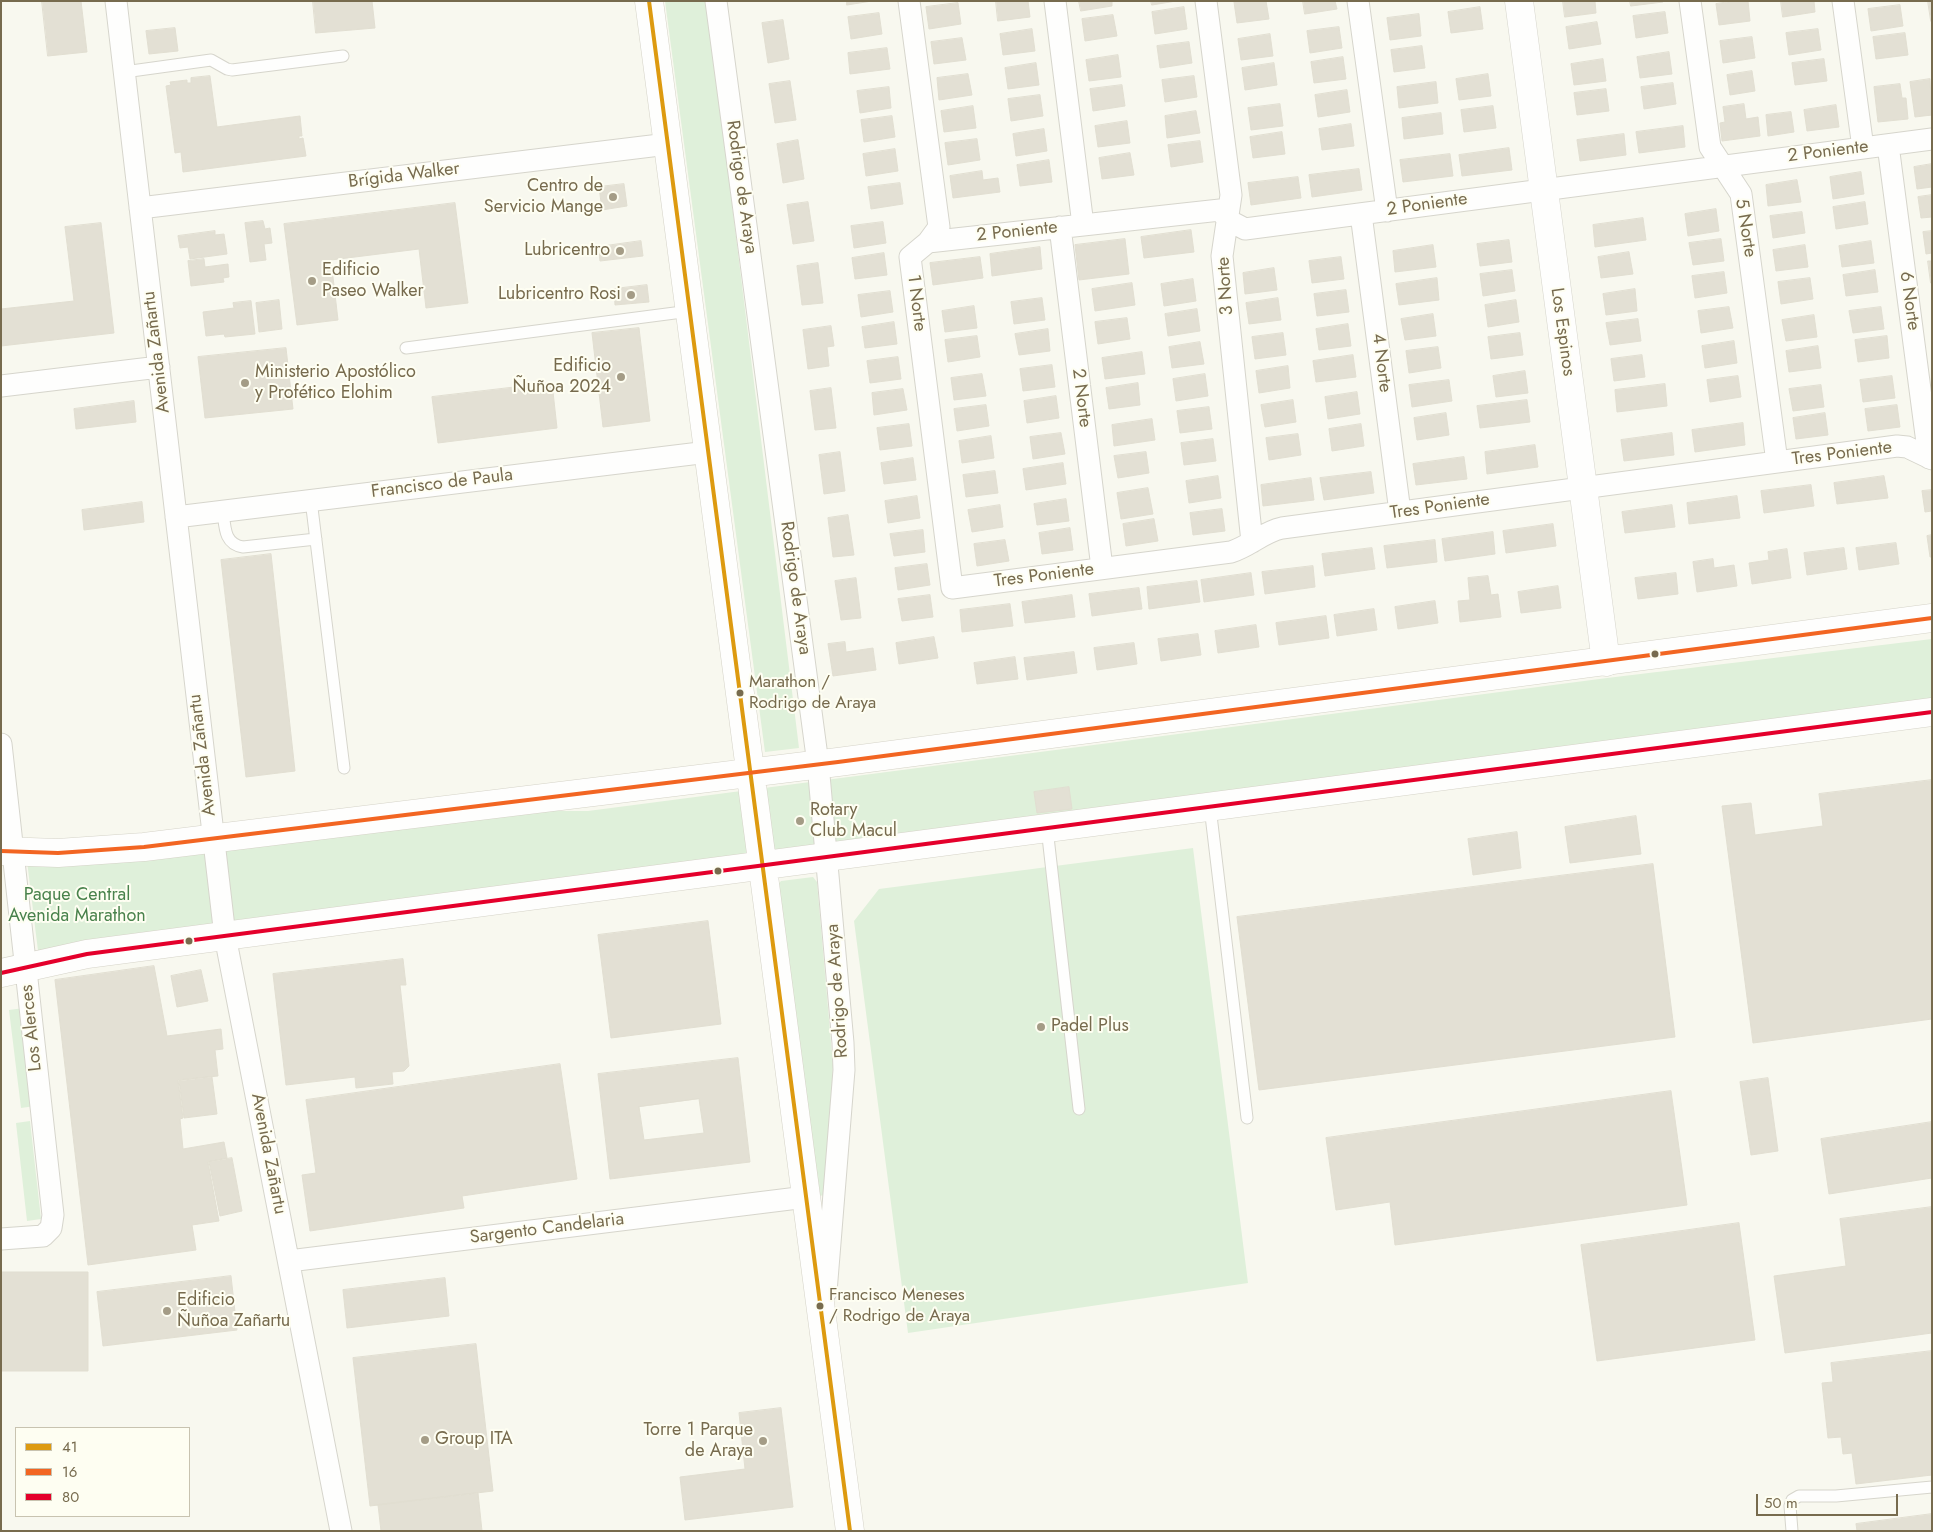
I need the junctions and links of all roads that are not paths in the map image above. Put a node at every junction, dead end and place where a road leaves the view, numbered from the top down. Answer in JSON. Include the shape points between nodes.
{"nodes":[{"id":1,"x":116,"y":1,"type":"edge"},
{"id":2,"x":649,"y":1,"type":"edge"},
{"id":3,"x":716,"y":1,"type":"edge"},
{"id":4,"x":909,"y":1,"type":"edge"},
{"id":5,"x":1055,"y":1,"type":"edge"},
{"id":6,"x":1206,"y":1,"type":"edge"},
{"id":7,"x":1358,"y":1,"type":"edge"},
{"id":8,"x":1518,"y":1,"type":"edge"},
{"id":9,"x":1690,"y":1,"type":"edge"},
{"id":10,"x":1843,"y":1,"type":"edge"},
{"id":11,"x":343,"y":56,"type":"dead end"},
{"id":12,"x":124,"y":72,"type":"junction"},
{"id":13,"x":1932,"y":139,"type":"edge"},
{"id":14,"x":668,"y":144,"type":"junction"},
{"id":15,"x":1888,"y":145,"type":"junction"},
{"id":16,"x":1863,"y":148,"type":"junction"},
{"id":17,"x":1723,"y":166,"type":"junction"},
{"id":18,"x":1544,"y":190,"type":"junction"},
{"id":19,"x":140,"y":208,"type":"junction"},
{"id":20,"x":1386,"y":211,"type":"junction"},
{"id":21,"x":1361,"y":214,"type":"junction"},
{"id":22,"x":1228,"y":220,"type":"junction"},
{"id":23,"x":1083,"y":225,"type":"junction"},
{"id":24,"x":1060,"y":227,"type":"junction"},
{"id":25,"x":928,"y":242,"type":"junction"},
{"id":26,"x":690,"y":311,"type":"junction"},
{"id":27,"x":406,"y":348,"type":"dead end"},
{"id":28,"x":159,"y":367,"type":"junction"},
{"id":29,"x":1,"y":386,"type":"edge"},
{"id":30,"x":708,"y":452,"type":"junction"},
{"id":31,"x":1930,"y":458,"type":"edge"},
{"id":32,"x":1777,"y":462,"type":"junction"},
{"id":33,"x":1583,"y":488,"type":"junction"},
{"id":34,"x":311,"y":500,"type":"junction"},
{"id":35,"x":224,"y":511,"type":"junction"},
{"id":36,"x":1400,"y":512,"type":"junction"},
{"id":37,"x":176,"y":517,"type":"junction"},
{"id":38,"x":316,"y":539,"type":"junction"},
{"id":39,"x":1252,"y":542,"type":"junction"},
{"id":40,"x":1102,"y":568,"type":"junction"},
{"id":41,"x":952,"y":588,"type":"joint"},
{"id":42,"x":1932,"y":618,"type":"edge"},
{"id":43,"x":1606,"y":662,"type":"junction"},
{"id":44,"x":1932,"y":712,"type":"edge"},
{"id":45,"x":1,"y":744,"type":"edge"},
{"id":46,"x":818,"y":764,"type":"junction"},
{"id":47,"x":344,"y":768,"type":"dead end"},
{"id":48,"x":750,"y":772,"type":"junction"},
{"id":49,"x":1210,"y":806,"type":"junction"},
{"id":50,"x":1048,"y":828,"type":"junction"},
{"id":51,"x":213,"y":838,"type":"junction"},
{"id":52,"x":7,"y":851,"type":"edge"},
{"id":53,"x":827,"y":856,"type":"junction"},
{"id":54,"x":763,"y":865,"type":"junction"},
{"id":55,"x":225,"y":936,"type":"junction"},
{"id":56,"x":13,"y":970,"type":"edge"},
{"id":57,"x":1079,"y":1109,"type":"dead end"},
{"id":58,"x":1248,"y":1118,"type":"dead end"},
{"id":59,"x":806,"y":1197,"type":"junction"},
{"id":60,"x":1,"y":1239,"type":"edge"},
{"id":61,"x":289,"y":1261,"type":"junction"},
{"id":62,"x":823,"y":1327,"type":"junction"},
{"id":63,"x":1932,"y":1487,"type":"edge"},
{"id":64,"x":341,"y":1531,"type":"edge"},
{"id":65,"x":850,"y":1531,"type":"edge"},
{"id":66,"x":1792,"y":1531,"type":"edge"}],
"edges":[{"from":1,"to":12,"type":"street","name":"Avenida Zañartu"},
{"from":2,"to":14,"type":"main road"},
{"from":3,"to":46,"type":"street","name":"Rodrigo de Araya"},
{"from":4,"to":25,"type":"street","name":"1 Norte","via":[[939,227]]},
{"from":5,"to":23,"type":"street"},
{"from":6,"to":22,"type":"street","name":"3 Norte","via":[[1232,194]]},
{"from":7,"to":20,"type":"street"},
{"from":8,"to":18,"type":"main road","name":"Los Espinos"},
{"from":9,"to":17,"type":"street","name":"5 Norte","via":[[1710,147]]},
{"from":10,"to":16,"type":"street"},
{"from":11,"to":12,"type":"lane","via":[[232,70],[211,60]]},
{"from":12,"to":19,"type":"street","name":"Avenida Zañartu"},
{"from":13,"to":15,"type":"street","name":"2 Poniente"},
{"from":14,"to":19,"type":"street","name":"Brígida Walker"},
{"from":14,"to":26,"type":"main road"},
{"from":15,"to":16,"type":"street","name":"2 Poniente"},
{"from":15,"to":31,"type":"street","name":"6 Norte"},
{"from":16,"to":17,"type":"street","name":"2 Poniente"},
{"from":17,"to":18,"type":"street","name":"2 Poniente"},
{"from":17,"to":32,"type":"street","name":"5 Norte","via":[[1741,194]]},
{"from":18,"to":20,"type":"street","name":"2 Poniente"},
{"from":18,"to":33,"type":"main road","name":"Los Espinos"},
{"from":19,"to":28,"type":"street","name":"Avenida Zañartu"},
{"from":20,"to":21,"type":"street","name":"2 Poniente"},
{"from":21,"to":22,"type":"street","name":"2 Poniente","via":[[1245,229]]},
{"from":21,"to":36,"type":"street","name":"4 Norte"},
{"from":22,"to":23,"type":"street","name":"2 Poniente","via":[[1220,210]]},
{"from":22,"to":39,"type":"street","name":"3 Norte","via":[[1222,256]]},
{"from":23,"to":24,"type":"street","name":"2 Poniente"},
{"from":24,"to":25,"type":"street","name":"2 Poniente"},
{"from":24,"to":40,"type":"street","name":"2 Norte"},
{"from":25,"to":41,"type":"street","name":"1 Norte","via":[[910,257]]},
{"from":26,"to":27,"type":"lane"},
{"from":26,"to":30,"type":"main road"},
{"from":28,"to":29,"type":"street"},
{"from":28,"to":37,"type":"street","name":"Avenida Zañartu"},
{"from":30,"to":34,"type":"street","name":"Francisco de Paula"},
{"from":30,"to":48,"type":"main road"},
{"from":31,"to":32,"type":"street","name":"Tres Poniente","via":[[1897,446]]},
{"from":32,"to":33,"type":"street","name":"Tres Poniente"},
{"from":33,"to":36,"type":"street","name":"Tres Poniente"},
{"from":33,"to":43,"type":"main road","name":"Los Espinos"},
{"from":34,"to":35,"type":"street","name":"Francisco de Paula"},
{"from":34,"to":38,"type":"lane"},
{"from":35,"to":37,"type":"street","name":"Francisco de Paula"},
{"from":35,"to":38,"type":"lane","via":[[226,534],[238,546]]},
{"from":36,"to":39,"type":"street","name":"Tres Poniente","via":[[1270,530]]},
{"from":37,"to":51,"type":"street","name":"Avenida Zañartu"},
{"from":38,"to":47,"type":"lane"},
{"from":39,"to":40,"type":"street","name":"Tres Poniente","via":[[1231,552]]},
{"from":40,"to":41,"type":"street","name":"Tres Poniente"},
{"from":42,"to":43,"type":"main road"},
{"from":43,"to":46,"type":"main road"},
{"from":44,"to":49,"type":"main road"},
{"from":45,"to":52,"type":"street","name":"Los Alerces"},
{"from":46,"to":48,"type":"main road"},
{"from":46,"to":53,"type":"street","name":"Rodrigo de Araya"},
{"from":48,"to":51,"type":"main road"},
{"from":48,"to":54,"type":"main road"},
{"from":49,"to":50,"type":"main road"},
{"from":49,"to":58,"type":"lane"},
{"from":50,"to":53,"type":"main road"},
{"from":50,"to":57,"type":"lane"},
{"from":51,"to":52,"type":"main road","via":[[82,852]]},
{"from":51,"to":55,"type":"street","name":"Avenida Zañartu"},
{"from":52,"to":56,"type":"street","name":"Los Alerces"},
{"from":53,"to":54,"type":"main road"},
{"from":53,"to":62,"type":"street","name":"Rodrigo de Araya","via":[[844,1070]]},
{"from":54,"to":55,"type":"main road"},
{"from":54,"to":59,"type":"main road"},
{"from":55,"to":56,"type":"main road","via":[[87,954]]},
{"from":55,"to":61,"type":"street","name":"Avenida Zañartu"},
{"from":56,"to":60,"type":"street","name":"Los Alerces","via":[[53,1221],[43,1236]]},
{"from":59,"to":61,"type":"street","name":"Sargento Candelaria"},
{"from":59,"to":62,"type":"main road"},
{"from":61,"to":64,"type":"street","name":"Avenida Zañartu"},
{"from":62,"to":65,"type":"main road"},
{"from":63,"to":66,"type":"lane","via":[[1799,1496],[1792,1500],[1790,1506]]}]}
